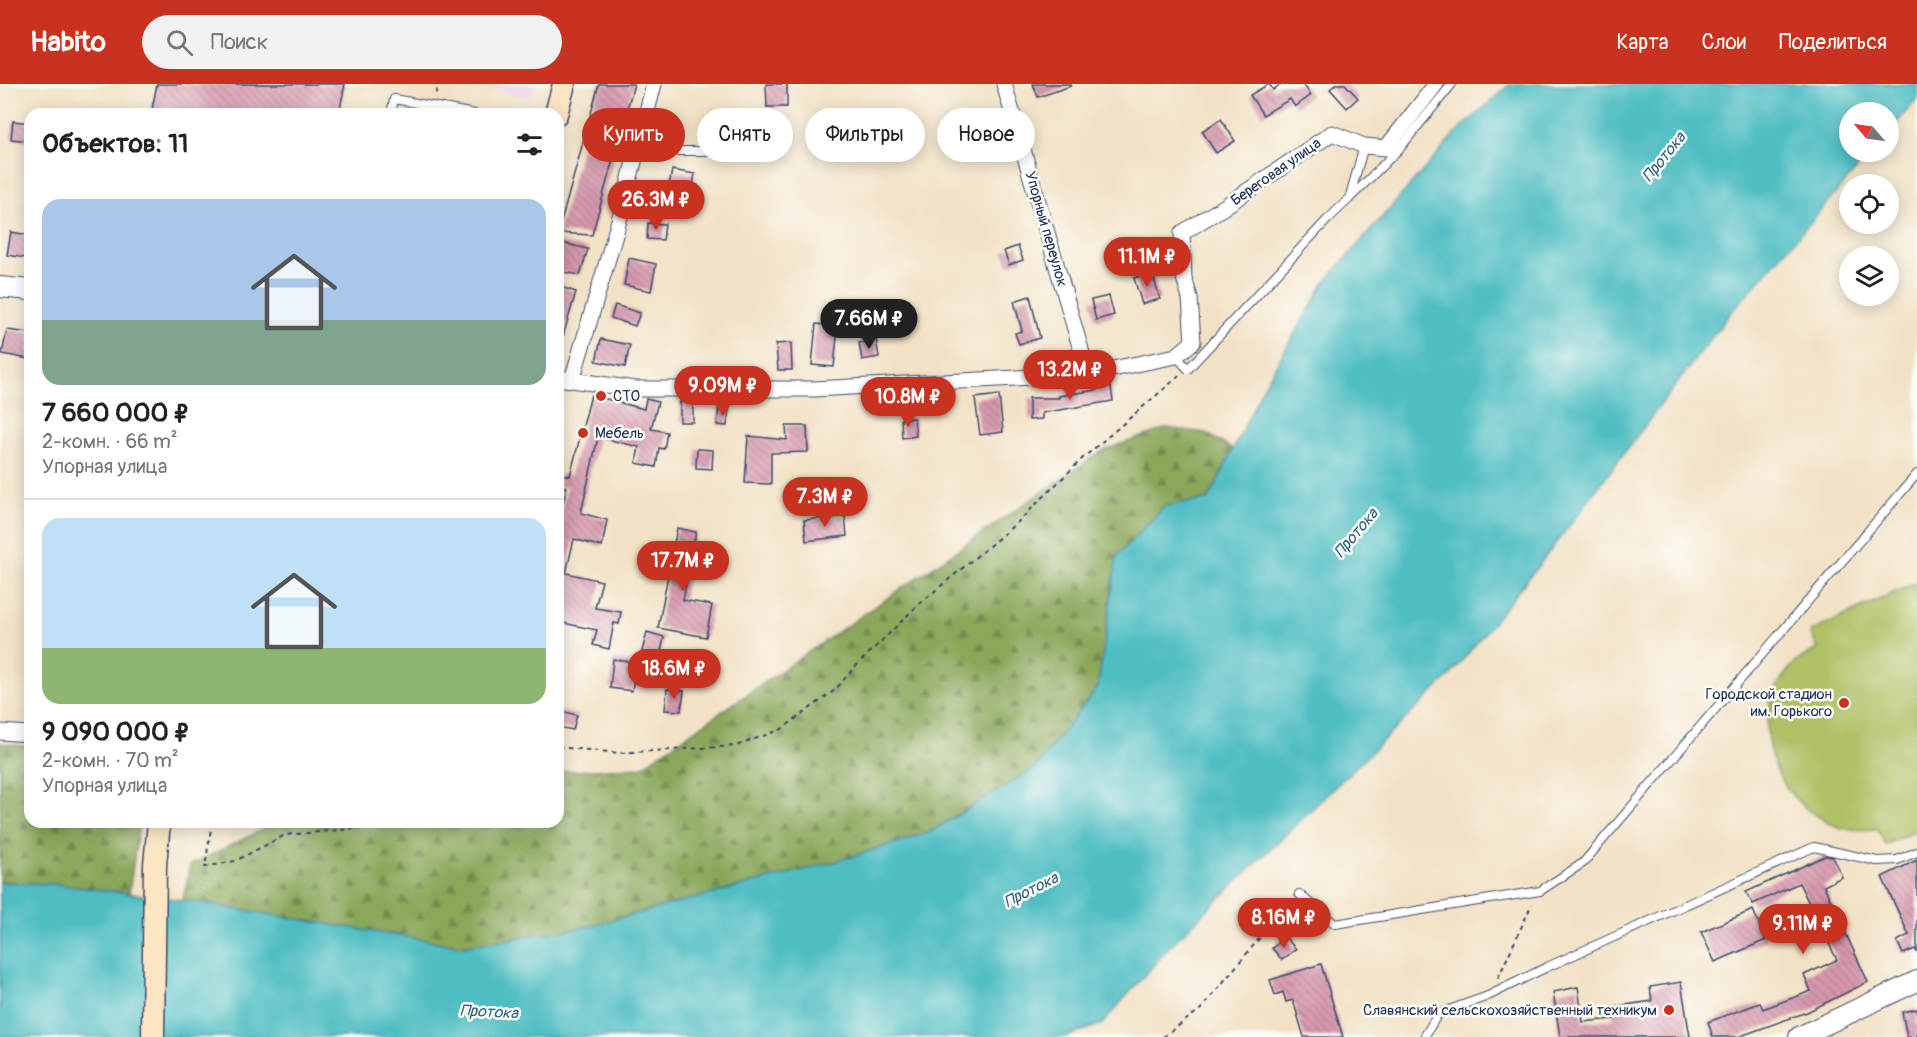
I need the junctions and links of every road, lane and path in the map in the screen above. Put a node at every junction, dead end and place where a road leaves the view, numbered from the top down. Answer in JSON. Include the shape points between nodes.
{"nodes":[{"id":1,"x":564,"y":84,"type":"edge"},
{"id":2,"x":654,"y":84,"type":"edge"},
{"id":3,"x":1004,"y":84,"type":"edge"},
{"id":4,"x":1436,"y":84,"type":"edge"},
{"id":5,"x":1452,"y":84,"type":"edge"},
{"id":6,"x":392,"y":108,"type":"edge"},
{"id":7,"x":443,"y":108,"type":"edge"},
{"id":8,"x":558,"y":108,"type":"edge"},
{"id":9,"x":648,"y":108,"type":"edge"},
{"id":10,"x":1364,"y":146,"type":"junction"},
{"id":11,"x":633,"y":162,"type":"edge"},
{"id":12,"x":1349,"y":200,"type":"junction"},
{"id":13,"x":0,"y":287,"type":"edge"},
{"id":14,"x":24,"y":289,"type":"edge"},
{"id":15,"x":1176,"y":356,"type":"junction"},
{"id":16,"x":1188,"y":369,"type":"junction"},
{"id":17,"x":1088,"y":374,"type":"junction"},
{"id":18,"x":565,"y":379,"type":"edge"},
{"id":19,"x":1917,"y":474,"type":"edge"},
{"id":20,"x":0,"y":732,"type":"edge"},
{"id":21,"x":24,"y":734,"type":"edge"},
{"id":22,"x":564,"y":748,"type":"edge"},
{"id":23,"x":158,"y":828,"type":"edge"},
{"id":24,"x":211,"y":828,"type":"edge"},
{"id":25,"x":353,"y":828,"type":"edge"},
{"id":26,"x":1917,"y":852,"type":"edge"},
{"id":27,"x":1540,"y":891,"type":"junction"},
{"id":28,"x":1299,"y":894,"type":"joint"},
{"id":29,"x":1917,"y":981,"type":"edge"},
{"id":30,"x":1488,"y":996,"type":"junction"},
{"id":31,"x":153,"y":1037,"type":"edge"},
{"id":32,"x":1163,"y":1037,"type":"edge"},
{"id":33,"x":1424,"y":1037,"type":"edge"},
{"id":34,"x":1799,"y":1037,"type":"edge"}],
"edges":[{"from":1,"to":8,"type":"main road"},
{"from":2,"to":9,"type":"street"},
{"from":3,"to":17,"type":"street","name":"Упорный переулок"},
{"from":4,"to":10,"type":"street","via":[[1386,148]]},
{"from":5,"to":12,"type":"lane","via":[[1400,148]]},
{"from":6,"to":7,"type":"lane","via":[[394,99]]},
{"from":10,"to":12,"type":"lane"},
{"from":10,"to":15,"type":"street","name":"Береговая улица","via":[[1332,133],[1182,233],[1193,342]]},
{"from":11,"to":18,"type":"street","via":[[616,228]]},
{"from":12,"to":16,"type":"lane"},
{"from":13,"to":14,"type":"street"},
{"from":15,"to":16,"type":"lane"},
{"from":15,"to":17,"type":"street"},
{"from":16,"to":22,"type":"path","via":[[1083,458],[1018,522],[918,605],[836,690],[782,729],[736,746],[619,753]]},
{"from":17,"to":18,"type":"street","via":[[814,389],[634,389]]},
{"from":19,"to":27,"type":"lane","via":[[1583,863]]},
{"from":20,"to":21,"type":"street"},
{"from":23,"to":31,"type":"main road"},
{"from":24,"to":25,"type":"path","via":[[205,867],[235,861],[285,835]]},
{"from":26,"to":30,"type":"lane","via":[[1897,860],[1877,861],[1814,847]]},
{"from":27,"to":28,"type":"lane","via":[[1335,924]]},
{"from":27,"to":30,"type":"path"},
{"from":28,"to":32,"type":"path","via":[[1290,900],[1202,1009]]},
{"from":29,"to":34,"type":"street"},
{"from":30,"to":33,"type":"lane","via":[[1438,1014]]}]}
